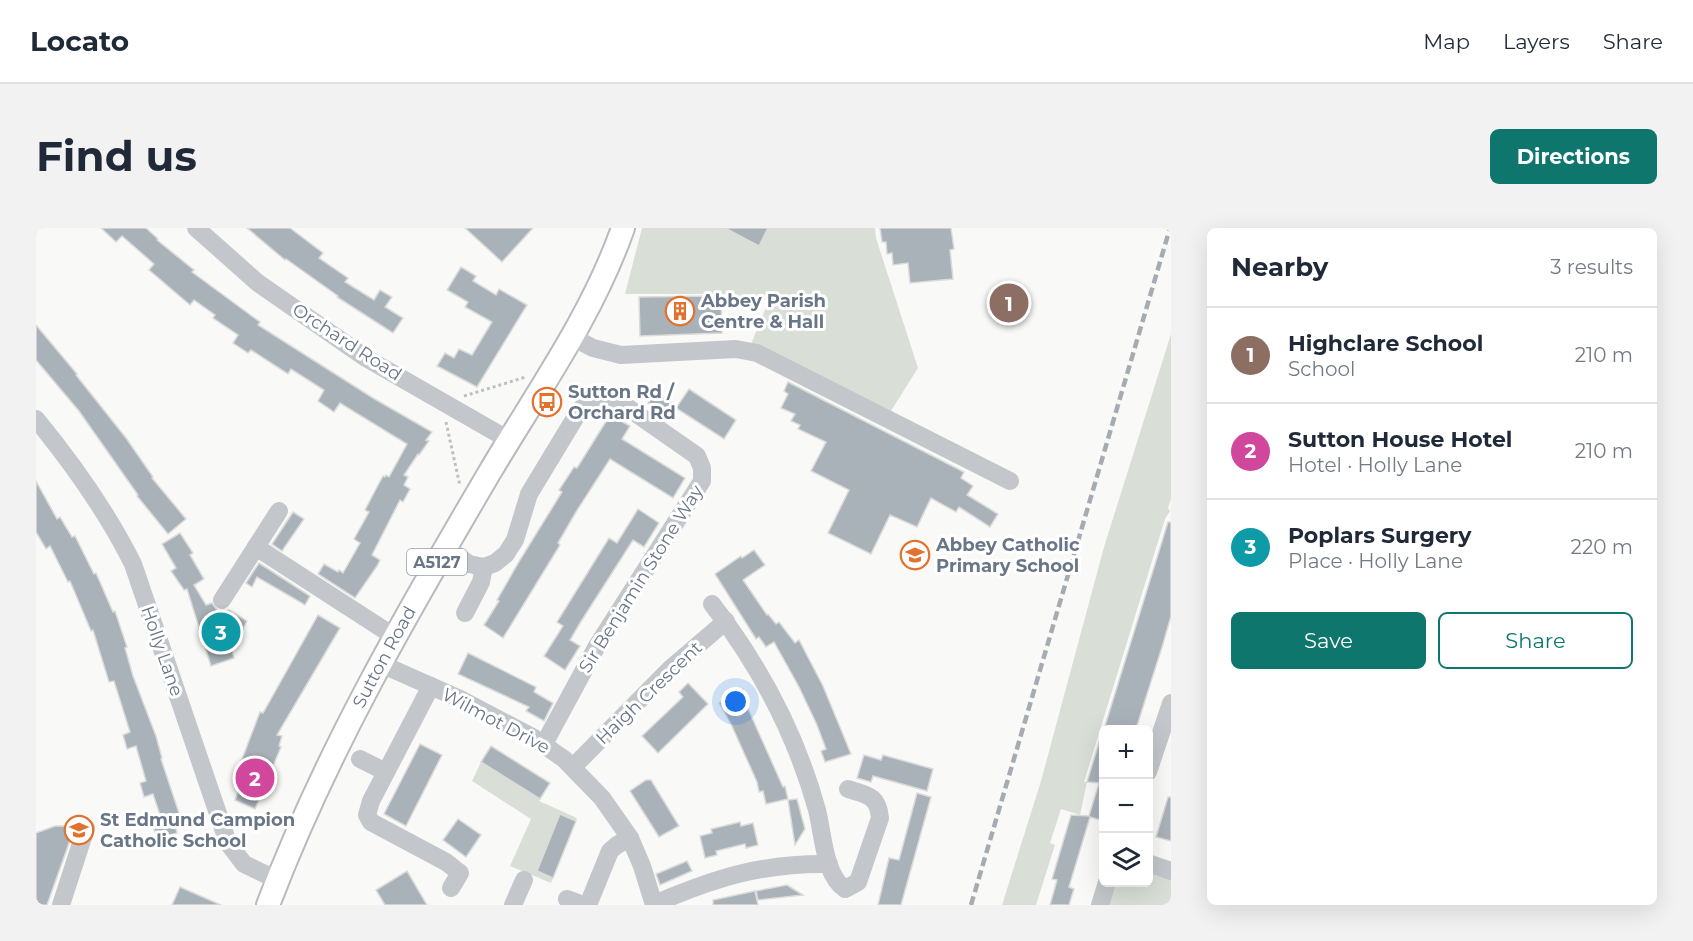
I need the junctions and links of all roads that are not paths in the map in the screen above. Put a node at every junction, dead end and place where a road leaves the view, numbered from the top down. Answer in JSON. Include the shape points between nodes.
{"nodes":[{"id":1,"x":196,"y":228,"type":"edge"},
{"id":2,"x":623,"y":228,"type":"edge"},
{"id":3,"x":572,"y":338,"type":"junction"},
{"id":4,"x":36,"y":419,"type":"edge"},
{"id":5,"x":509,"y":440,"type":"junction"},
{"id":6,"x":1010,"y":481,"type":"dead end"},
{"id":7,"x":279,"y":511,"type":"dead end"},
{"id":8,"x":256,"y":547,"type":"junction"},
{"id":9,"x":446,"y":548,"type":"junction"},
{"id":10,"x":484,"y":567,"type":"junction"},
{"id":11,"x":222,"y":600,"type":"dead end"},
{"id":12,"x":712,"y":604,"type":"dead end"},
{"id":13,"x":465,"y":613,"type":"dead end"},
{"id":14,"x":726,"y":621,"type":"junction"},
{"id":15,"x":395,"y":637,"type":"junction"},
{"id":16,"x":381,"y":664,"type":"junction"},
{"id":17,"x":431,"y":686,"type":"junction"},
{"id":18,"x":1171,"y":703,"type":"edge"},
{"id":19,"x":1166,"y":734,"type":"edge"},
{"id":20,"x":544,"y":744,"type":"junction"},
{"id":21,"x":360,"y":759,"type":"dead end"},
{"id":22,"x":1153,"y":763,"type":"edge"},
{"id":23,"x":573,"y":767,"type":"junction"},
{"id":24,"x":386,"y":772,"type":"junction"},
{"id":25,"x":848,"y":789,"type":"dead end"},
{"id":26,"x":86,"y":828,"type":"dead end"},
{"id":27,"x":630,"y":838,"type":"junction"},
{"id":28,"x":829,"y":864,"type":"junction"},
{"id":29,"x":1153,"y":864,"type":"edge"},
{"id":30,"x":1171,"y":871,"type":"edge"},
{"id":31,"x":277,"y":880,"type":"junction"},
{"id":32,"x":461,"y":880,"type":"dead end"},
{"id":33,"x":524,"y":880,"type":"dead end"},
{"id":34,"x":1105,"y":887,"type":"edge"},
{"id":35,"x":62,"y":905,"type":"edge"},
{"id":36,"x":268,"y":905,"type":"edge"},
{"id":37,"x":513,"y":905,"type":"edge"},
{"id":38,"x":588,"y":905,"type":"edge"},
{"id":39,"x":654,"y":905,"type":"edge"},
{"id":40,"x":1100,"y":905,"type":"edge"}],
"edges":[{"from":1,"to":5,"type":"street","name":"Orchard Road","via":[[258,283],[366,358]]},
{"from":2,"to":3,"type":"main road","name":"Sutton Road","number":"A5127","via":[[597,292]]},
{"from":3,"to":5,"type":"main road","name":"Sutton Road","number":"A5127"},
{"from":3,"to":6,"type":"street","via":[[621,355],[736,349],[757,353]]},
{"from":4,"to":31,"type":"street","name":"Holly Lane","via":[[89,489],[133,564],[228,843],[244,864]]},
{"from":5,"to":9,"type":"main road","name":"Sutton Road","number":"A5127"},
{"from":7,"to":8,"type":"street"},
{"from":8,"to":11,"type":"street"},
{"from":8,"to":15,"type":"street"},
{"from":9,"to":10,"type":"street","via":[[469,564]]},
{"from":9,"to":15,"type":"main road","name":"Sutton Road","number":"A5127"},
{"from":10,"to":13,"type":"street"},
{"from":10,"to":20,"type":"street","name":"Sir Benjamin Stone Way","via":[[506,554],[515,540],[529,494],[587,401],[599,395],[614,398],[697,456],[702,481],[597,646]]},
{"from":12,"to":14,"type":"street"},
{"from":14,"to":23,"type":"street","name":"Haigh Crescent","via":[[670,669]]},
{"from":14,"to":28,"type":"street","via":[[750,656],[787,726],[817,810]]},
{"from":15,"to":16,"type":"main road","name":"Sutton Road","number":"A5127"},
{"from":16,"to":17,"type":"street","name":"Wilmot Drive"},
{"from":16,"to":31,"type":"main road","name":"Sutton Road","number":"A5127","via":[[326,768]]},
{"from":17,"to":20,"type":"street","name":"Wilmot Drive"},
{"from":17,"to":24,"type":"street","name":"Wilmot Drive"},
{"from":18,"to":19,"type":"street"},
{"from":19,"to":22,"type":"street"},
{"from":20,"to":23,"type":"street","name":"Wilmot Drive"},
{"from":21,"to":24,"type":"street"},
{"from":23,"to":27,"type":"street","name":"Wilmot Drive","via":[[602,798]]},
{"from":24,"to":32,"type":"street","name":"Wilmot Drive","via":[[371,801],[367,815],[371,822],[446,862]]},
{"from":25,"to":28,"type":"street","via":[[873,798],[880,818],[858,882],[845,889],[836,883]]},
{"from":26,"to":35,"type":"street"},
{"from":27,"to":38,"type":"street","via":[[610,851]]},
{"from":27,"to":39,"type":"street","name":"Wilmot Drive"},
{"from":28,"to":39,"type":"street","via":[[767,867],[725,876]]},
{"from":29,"to":30,"type":"street"},
{"from":31,"to":36,"type":"main road","name":"Sutton Road","number":"A5127"},
{"from":33,"to":37,"type":"street"},
{"from":34,"to":40,"type":"street"}]}
